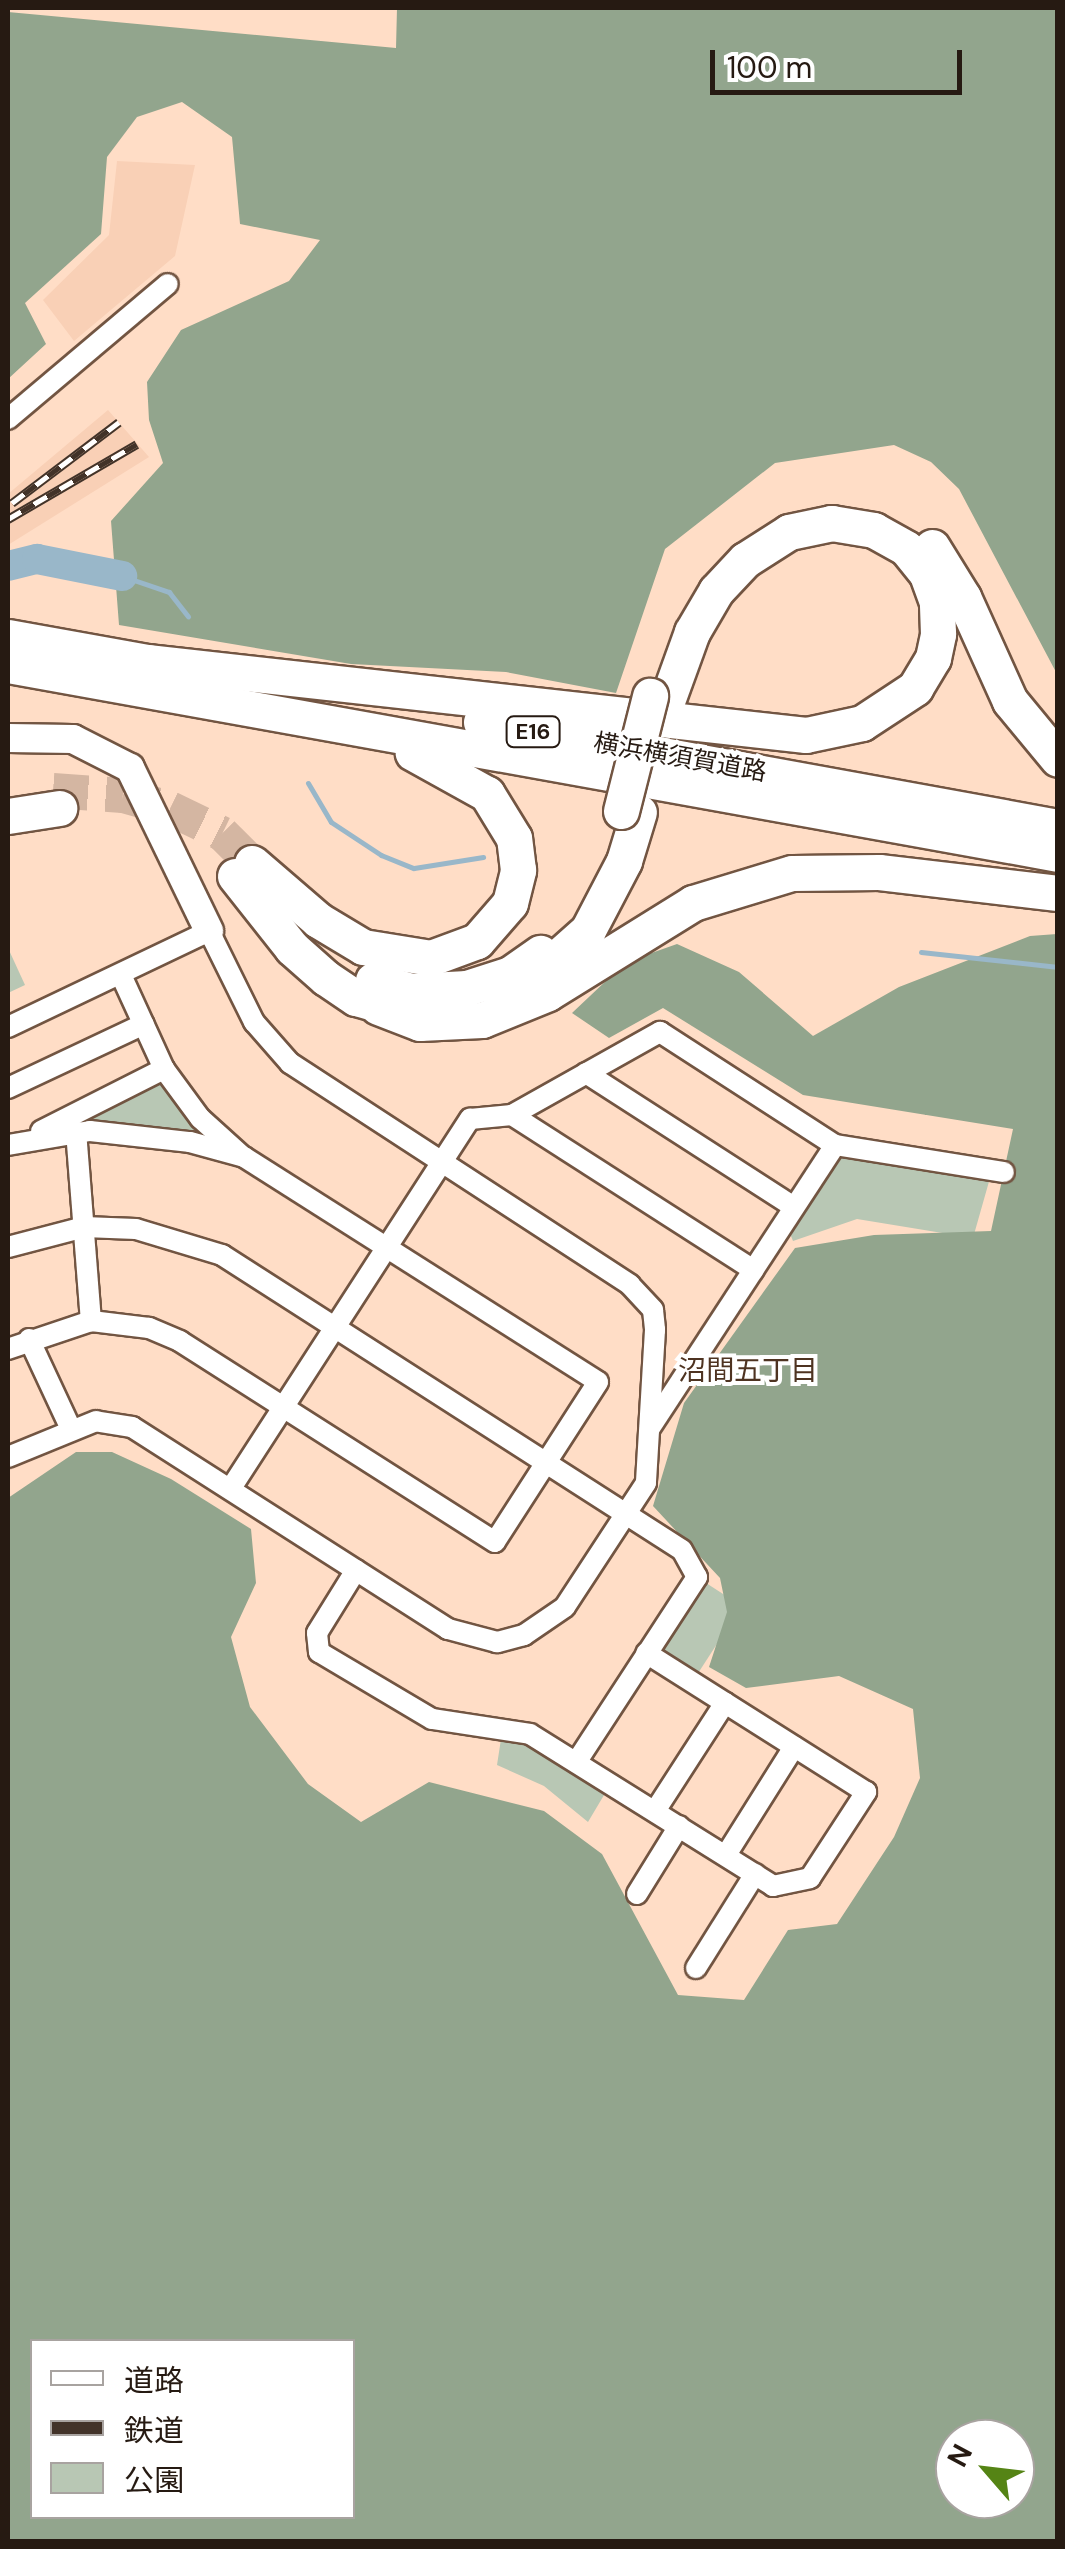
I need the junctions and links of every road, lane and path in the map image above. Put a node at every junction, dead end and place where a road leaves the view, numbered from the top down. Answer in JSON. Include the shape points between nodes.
{"nodes":[{"id":1,"x":168,"y":284,"type":"dead end"},
{"id":2,"x":8,"y":418,"type":"edge"},
{"id":3,"x":8,"y":637,"type":"edge"},
{"id":4,"x":147,"y":662,"type":"junction"},
{"id":5,"x":8,"y":666,"type":"edge"},
{"id":6,"x":658,"y":699,"type":"junction"},
{"id":7,"x":8,"y":738,"type":"edge"},
{"id":8,"x":1058,"y":759,"type":"edge"},
{"id":9,"x":8,"y":799,"type":"edge"},
{"id":10,"x":630,"y":812,"type":"junction"},
{"id":11,"x":8,"y":816,"type":"edge"},
{"id":12,"x":1058,"y":826,"type":"edge"},
{"id":13,"x":1058,"y":854,"type":"edge"},
{"id":14,"x":254,"y":875,"type":"junction"},
{"id":15,"x":1058,"y":893,"type":"edge"},
{"id":16,"x":209,"y":932,"type":"junction"},
{"id":17,"x":121,"y":975,"type":"junction"},
{"id":18,"x":378,"y":1007,"type":"junction"},
{"id":19,"x":144,"y":1024,"type":"junction"},
{"id":20,"x":8,"y":1026,"type":"edge"},
{"id":21,"x":164,"y":1069,"type":"junction"},
{"id":22,"x":586,"y":1073,"type":"junction"},
{"id":23,"x":8,"y":1088,"type":"edge"},
{"id":24,"x":512,"y":1115,"type":"junction"},
{"id":25,"x":76,"y":1131,"type":"junction"},
{"id":26,"x":30,"y":1137,"type":"junction"},
{"id":27,"x":8,"y":1145,"type":"edge"},
{"id":28,"x":835,"y":1146,"type":"junction"},
{"id":29,"x":244,"y":1157,"type":"junction"},
{"id":30,"x":442,"y":1162,"type":"junction"},
{"id":31,"x":1004,"y":1172,"type":"dead end"},
{"id":32,"x":794,"y":1207,"type":"junction"},
{"id":33,"x":84,"y":1227,"type":"junction"},
{"id":34,"x":8,"y":1247,"type":"edge"},
{"id":35,"x":387,"y":1248,"type":"junction"},
{"id":36,"x":753,"y":1270,"type":"junction"},
{"id":37,"x":91,"y":1321,"type":"junction"},
{"id":38,"x":336,"y":1327,"type":"junction"},
{"id":39,"x":29,"y":1339,"type":"junction"},
{"id":40,"x":8,"y":1348,"type":"edge"},
{"id":41,"x":285,"y":1406,"type":"junction"},
{"id":42,"x":70,"y":1429,"type":"junction"},
{"id":43,"x":649,"y":1429,"type":"junction"},
{"id":44,"x":8,"y":1457,"type":"edge"},
{"id":45,"x":546,"y":1463,"type":"junction"},
{"id":46,"x":231,"y":1488,"type":"junction"},
{"id":47,"x":626,"y":1515,"type":"junction"},
{"id":48,"x":356,"y":1570,"type":"junction"},
{"id":49,"x":646,"y":1653,"type":"junction"},
{"id":50,"x":724,"y":1702,"type":"junction"},
{"id":51,"x":794,"y":1747,"type":"junction"},
{"id":52,"x":577,"y":1761,"type":"junction"},
{"id":53,"x":655,"y":1810,"type":"junction"},
{"id":54,"x":679,"y":1826,"type":"junction"},
{"id":55,"x":726,"y":1855,"type":"junction"},
{"id":56,"x":755,"y":1874,"type":"junction"},
{"id":57,"x":637,"y":1894,"type":"dead end"},
{"id":58,"x":696,"y":1968,"type":"dead end"}],
"edges":[{"from":1,"to":2,"type":"street"},
{"from":3,"to":4,"type":"highway","name":"横浜横須賀道路","number":"E16"},
{"from":4,"to":6,"type":"highway","via":[[806,735],[862,724],[915,688],[938,634],[931,584],[912,554],[874,530],[832,523],[789,532],[745,560],[716,591]]},
{"from":4,"to":12,"type":"highway","name":"横浜横須賀道路","number":"E16"},
{"from":5,"to":13,"type":"highway","name":"横浜横須賀道路","number":"E16"},
{"from":5,"to":14,"type":"highway","via":[[377,742],[435,760],[472,781],[500,808],[518,870],[510,903],[492,930],[432,958],[364,947]]},
{"from":6,"to":8,"type":"highway","via":[[681,614],[725,553],[793,512],[844,505],[890,516],[934,549],[1010,701]]},
{"from":6,"to":10,"type":"highway","bridge":true},
{"from":7,"to":16,"type":"street","via":[[73,739],[130,768]]},
{"from":9,"to":11,"type":"highway","via":[[56,799]]},
{"from":10,"to":14,"type":"highway","via":[[560,935],[510,974],[467,988],[412,991],[356,974],[316,946]]},
{"from":10,"to":18,"type":"highway","via":[[598,914],[543,974],[465,1009]]},
{"from":14,"to":18,"type":"highway","via":[[308,964]]},
{"from":15,"to":18,"type":"highway","via":[[879,872],[792,873],[693,903],[548,993],[482,1020],[420,1023]]},
{"from":16,"to":17,"type":"street"},
{"from":16,"to":30,"type":"street","via":[[271,1045]]},
{"from":17,"to":19,"type":"street"},
{"from":17,"to":20,"type":"street"},
{"from":19,"to":21,"type":"street"},
{"from":19,"to":23,"type":"street"},
{"from":21,"to":26,"type":"street"},
{"from":21,"to":29,"type":"street","via":[[200,1118]]},
{"from":22,"to":24,"type":"street"},
{"from":22,"to":28,"type":"street","via":[[660,1032]]},
{"from":22,"to":32,"type":"street"},
{"from":24,"to":30,"type":"street","via":[[470,1119]]},
{"from":24,"to":36,"type":"street"},
{"from":25,"to":26,"type":"street"},
{"from":25,"to":29,"type":"street","via":[[144,1134]]},
{"from":25,"to":33,"type":"street"},
{"from":26,"to":27,"type":"street"},
{"from":28,"to":31,"type":"street"},
{"from":28,"to":32,"type":"street"},
{"from":29,"to":35,"type":"street"},
{"from":30,"to":35,"type":"street"},
{"from":30,"to":43,"type":"street","via":[[644,1296],[655,1330]]},
{"from":32,"to":36,"type":"street"},
{"from":33,"to":34,"type":"street"},
{"from":33,"to":37,"type":"street"},
{"from":33,"to":38,"type":"street","via":[[182,1239],[222,1255]]},
{"from":35,"to":38,"type":"street"},
{"from":35,"to":45,"type":"street","via":[[598,1382]]},
{"from":36,"to":43,"type":"street"},
{"from":37,"to":39,"type":"street"},
{"from":37,"to":41,"type":"street","via":[[122,1322],[180,1341]]},
{"from":38,"to":41,"type":"street"},
{"from":38,"to":45,"type":"street"},
{"from":39,"to":40,"type":"street"},
{"from":39,"to":42,"type":"street"},
{"from":41,"to":45,"type":"street","via":[[495,1542]]},
{"from":41,"to":46,"type":"street"},
{"from":42,"to":44,"type":"street"},
{"from":42,"to":46,"type":"street","via":[[96,1421],[132,1428]]},
{"from":43,"to":47,"type":"street","via":[[646,1483]]},
{"from":45,"to":47,"type":"street"},
{"from":46,"to":48,"type":"street"},
{"from":47,"to":48,"type":"street","via":[[566,1607],[524,1636],[497,1642],[448,1630]]},
{"from":47,"to":49,"type":"street","via":[[682,1550],[697,1577]]},
{"from":48,"to":52,"type":"street","via":[[317,1633],[320,1652],[432,1719],[530,1734]]},
{"from":49,"to":50,"type":"street"},
{"from":49,"to":52,"type":"street"},
{"from":50,"to":51,"type":"street"},
{"from":50,"to":53,"type":"street"},
{"from":51,"to":55,"type":"street"},
{"from":51,"to":56,"type":"street","via":[[866,1792],[810,1878],[773,1886]]},
{"from":52,"to":53,"type":"street"},
{"from":53,"to":54,"type":"street"},
{"from":54,"to":55,"type":"street"},
{"from":54,"to":57,"type":"street"},
{"from":55,"to":56,"type":"street"},
{"from":56,"to":58,"type":"street"}]}
